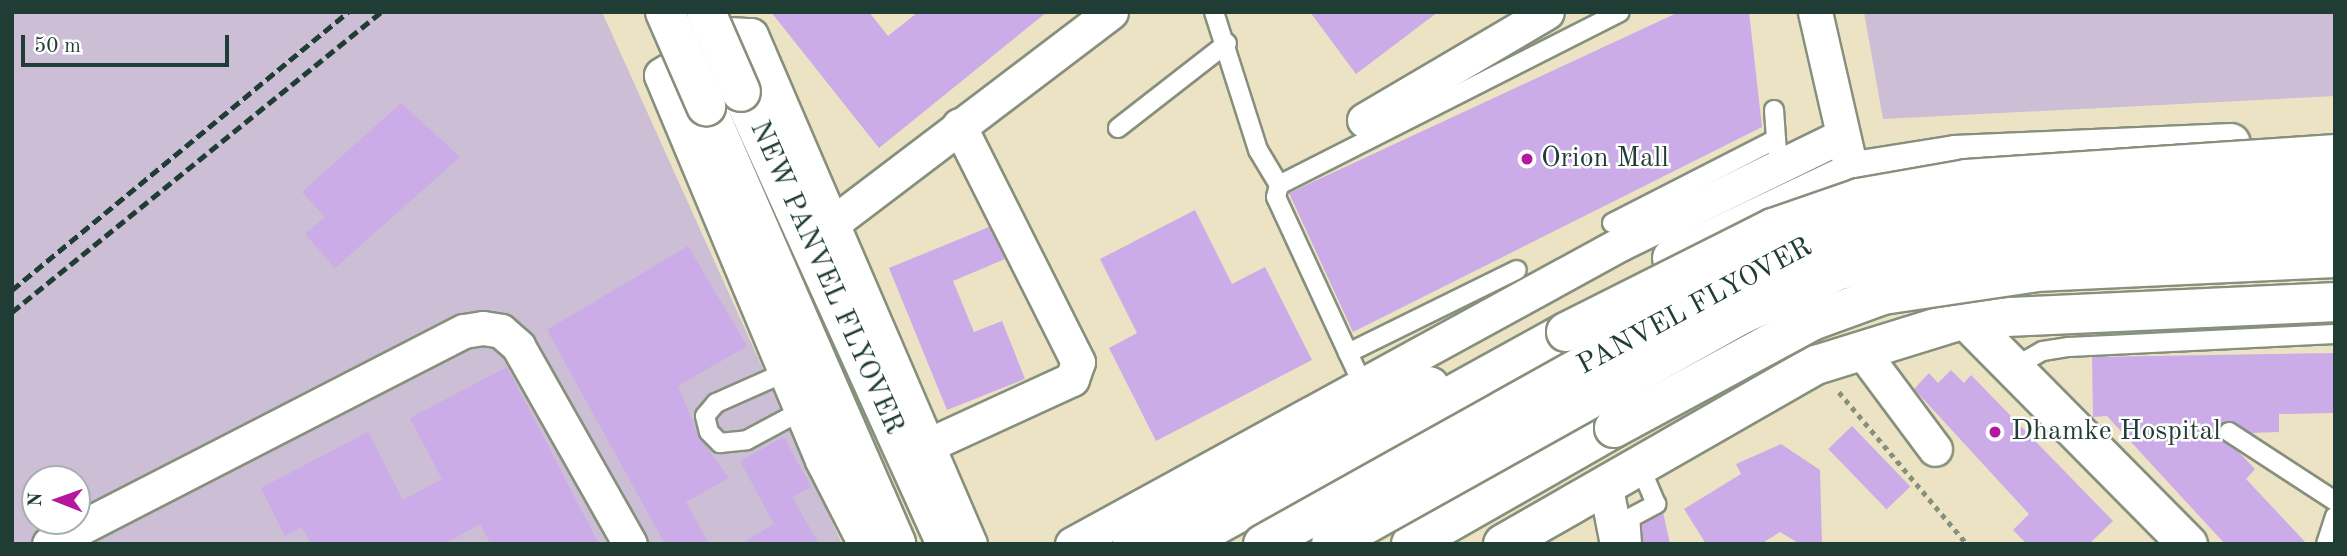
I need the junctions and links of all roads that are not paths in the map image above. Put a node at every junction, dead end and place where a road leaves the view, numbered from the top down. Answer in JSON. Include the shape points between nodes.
{"nodes":[{"id":1,"x":665,"y":12,"type":"edge"},
{"id":2,"x":706,"y":12,"type":"edge"},
{"id":3,"x":1111,"y":12,"type":"edge"},
{"id":4,"x":1214,"y":12,"type":"edge"},
{"id":5,"x":1547,"y":12,"type":"edge"},
{"id":6,"x":1620,"y":12,"type":"edge"},
{"id":7,"x":1815,"y":12,"type":"edge"},
{"id":8,"x":1227,"y":43,"type":"junction"},
{"id":9,"x":1774,"y":110,"type":"dead end"},
{"id":10,"x":1364,"y":120,"type":"dead end"},
{"id":11,"x":959,"y":125,"type":"junction"},
{"id":12,"x":1118,"y":128,"type":"dead end"},
{"id":13,"x":1839,"y":137,"type":"junction"},
{"id":14,"x":2335,"y":139,"type":"edge"},
{"id":15,"x":1778,"y":153,"type":"junction"},
{"id":16,"x":2335,"y":154,"type":"edge"},
{"id":17,"x":1855,"y":171,"type":"junction"},
{"id":18,"x":1279,"y":185,"type":"junction"},
{"id":19,"x":2335,"y":189,"type":"edge"},
{"id":20,"x":833,"y":223,"type":"junction"},
{"id":21,"x":1612,"y":223,"type":"dead end"},
{"id":22,"x":2335,"y":225,"type":"edge"},
{"id":23,"x":2335,"y":258,"type":"edge"},
{"id":24,"x":1517,"y":270,"type":"dead end"},
{"id":25,"x":2335,"y":302,"type":"edge"},
{"id":26,"x":1965,"y":319,"type":"junction"},
{"id":27,"x":2335,"y":334,"type":"edge"},
{"id":28,"x":1862,"y":351,"type":"junction"},
{"id":29,"x":1348,"y":353,"type":"junction"},
{"id":30,"x":2014,"y":368,"type":"junction"},
{"id":31,"x":786,"y":372,"type":"junction"},
{"id":32,"x":1362,"y":383,"type":"junction"},
{"id":33,"x":801,"y":411,"type":"junction"},
{"id":34,"x":2229,"y":432,"type":"dead end"},
{"id":35,"x":924,"y":447,"type":"junction"},
{"id":36,"x":1935,"y":449,"type":"dead end"},
{"id":37,"x":1639,"y":464,"type":"junction"},
{"id":38,"x":1605,"y":483,"type":"junction"},
{"id":39,"x":2335,"y":502,"type":"edge"},
{"id":40,"x":2335,"y":516,"type":"edge"},
{"id":41,"x":2173,"y":540,"type":"edge"},
{"id":42,"x":48,"y":544,"type":"edge"},
{"id":43,"x":630,"y":544,"type":"edge"},
{"id":44,"x":865,"y":544,"type":"edge"},
{"id":45,"x":897,"y":544,"type":"edge"},
{"id":46,"x":946,"y":544,"type":"edge"},
{"id":47,"x":970,"y":544,"type":"edge"},
{"id":48,"x":1072,"y":544,"type":"edge"},
{"id":49,"x":1132,"y":544,"type":"edge"},
{"id":50,"x":1182,"y":544,"type":"edge"},
{"id":51,"x":1263,"y":544,"type":"edge"},
{"id":52,"x":1331,"y":544,"type":"edge"},
{"id":53,"x":1411,"y":544,"type":"edge"},
{"id":54,"x":1503,"y":544,"type":"edge"},
{"id":55,"x":1617,"y":544,"type":"edge"},
{"id":56,"x":1632,"y":544,"type":"edge"},
{"id":57,"x":2326,"y":544,"type":"edge"}],
"edges":[{"from":1,"to":45,"type":"main road","name":"NEW PANVEL FLYOVER","bridge":true},
{"from":2,"to":46,"type":"main road","name":"NEW PANVEL FLYOVER","bridge":true},
{"from":3,"to":11,"type":"street"},
{"from":4,"to":8,"type":"lane"},
{"from":5,"to":10,"type":"street"},
{"from":6,"to":18,"type":"lane"},
{"from":7,"to":13,"type":"street"},
{"from":8,"to":12,"type":"lane"},
{"from":8,"to":18,"type":"lane","via":[[1258,150]]},
{"from":9,"to":15,"type":"lane"},
{"from":11,"to":20,"type":"street"},
{"from":11,"to":35,"type":"street","via":[[1078,362],[1072,379]]},
{"from":13,"to":15,"type":"street"},
{"from":13,"to":17,"type":"street"},
{"from":14,"to":17,"type":"main road","via":[[1956,155]]},
{"from":15,"to":21,"type":"lane"},
{"from":15,"to":32,"type":"street"},
{"from":16,"to":50,"type":"main road","bridge":true,"via":[[1993,177],[1859,198],[1773,228],[1566,332]]},
{"from":17,"to":26,"type":"street"},
{"from":17,"to":49,"type":"main road","via":[[1757,214]]},
{"from":18,"to":29,"type":"lane","via":[[1276,197]]},
{"from":19,"to":51,"type":"main road","name":"PANVEL FLYOVER","bridge":true,"via":[[1972,209],[1828,238],[1729,284]]},
{"from":20,"to":31,"type":"street","via":[[751,36],[729,34],[661,75]]},
{"from":20,"to":35,"type":"street"},
{"from":22,"to":52,"type":"main road","name":"PANVEL FLYOVER","bridge":true,"via":[[1975,243],[1839,270],[1745,313]]},
{"from":23,"to":53,"type":"main road","bridge":true,"via":[[2036,272],[1883,295],[1812,321]]},
{"from":24,"to":29,"type":"lane"},
{"from":25,"to":26,"type":"main road"},
{"from":26,"to":28,"type":"main road"},
{"from":26,"to":30,"type":"main road"},
{"from":27,"to":30,"type":"lane","via":[[2069,347],[2043,351]]},
{"from":28,"to":36,"type":"street"},
{"from":28,"to":37,"type":"main road","via":[[1816,365]]},
{"from":29,"to":32,"type":"lane"},
{"from":30,"to":41,"type":"main road"},
{"from":31,"to":33,"type":"street"},
{"from":31,"to":33,"type":"lane","via":[[716,403],[705,416],[709,432],[720,443],[747,440]]},
{"from":32,"to":48,"type":"street"},
{"from":33,"to":44,"type":"street"},
{"from":34,"to":39,"type":"lane"},
{"from":35,"to":47,"type":"street"},
{"from":37,"to":38,"type":"main road"},
{"from":37,"to":56,"type":"lane","via":[[1656,504],[1630,518]]},
{"from":38,"to":54,"type":"main road"},
{"from":38,"to":55,"type":"street"},
{"from":40,"to":57,"type":"lane"},
{"from":42,"to":43,"type":"street","via":[[464,331],[483,328],[501,331],[518,346]]}]}
